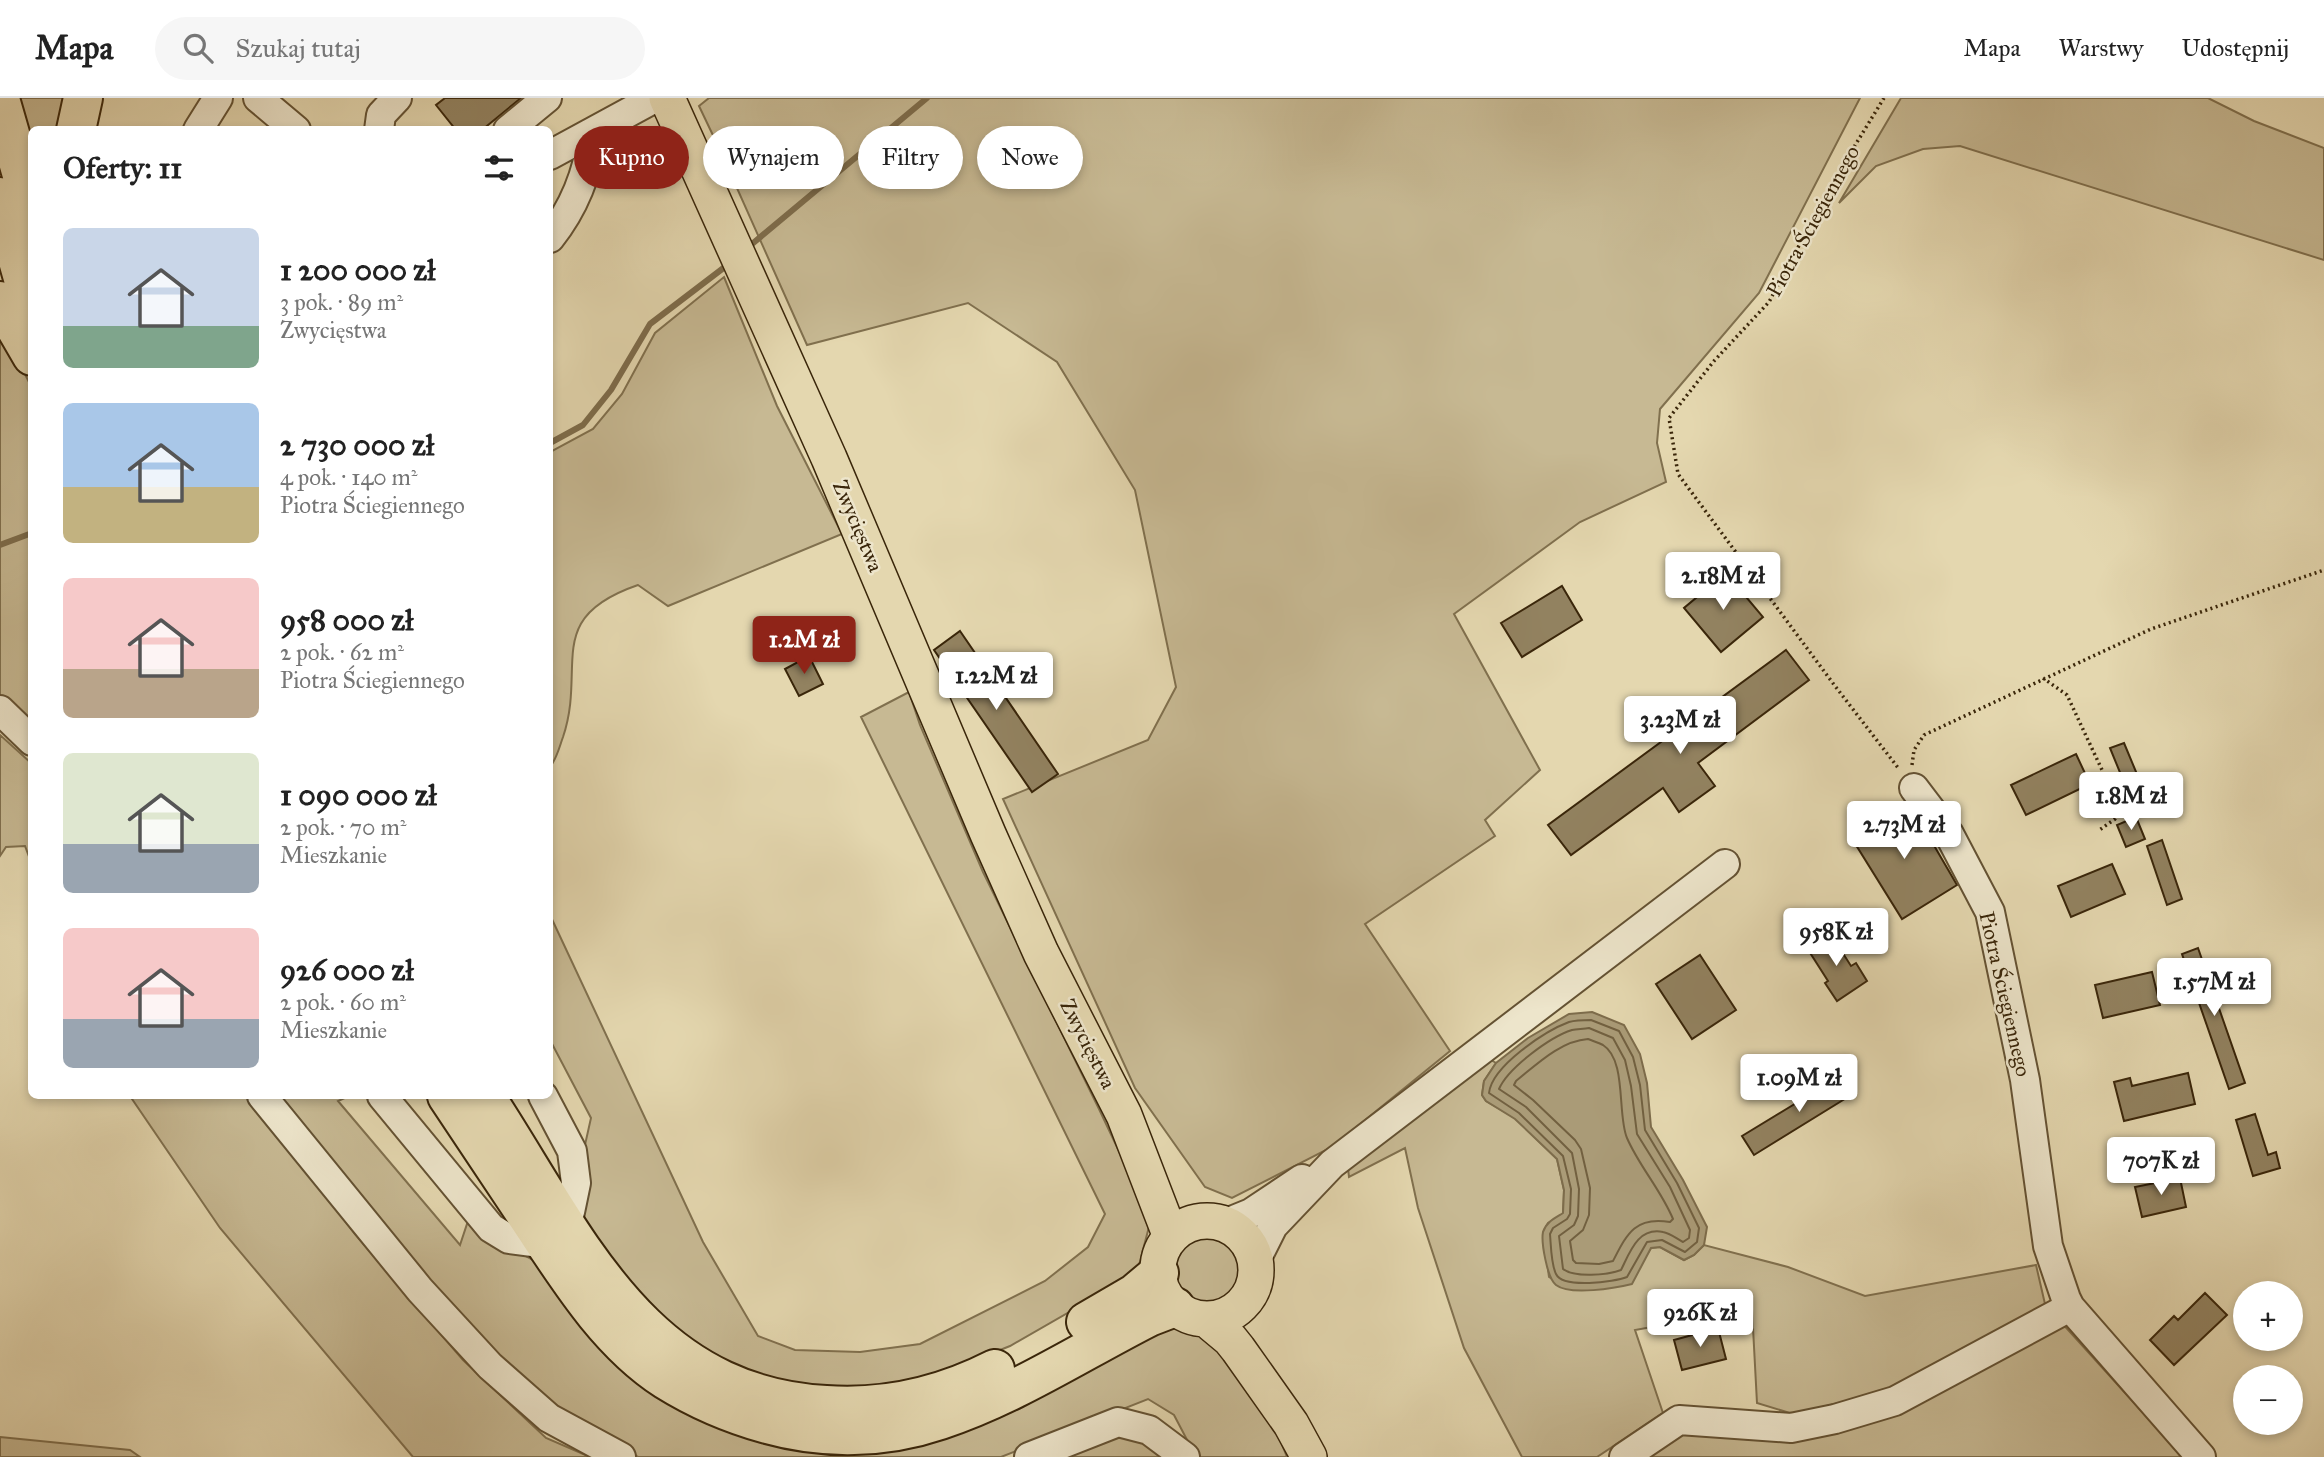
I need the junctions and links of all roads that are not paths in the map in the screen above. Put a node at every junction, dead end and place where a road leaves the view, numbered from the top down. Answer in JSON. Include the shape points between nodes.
{"nodes":[{"id":1,"x":83,"y":98,"type":"edge"},
{"id":2,"x":218,"y":98,"type":"edge"},
{"id":3,"x":258,"y":98,"type":"edge"},
{"id":4,"x":547,"y":98,"type":"edge"},
{"id":5,"x":656,"y":98,"type":"edge"},
{"id":6,"x":667,"y":98,"type":"edge"},
{"id":7,"x":0,"y":99,"type":"edge"},
{"id":8,"x":393,"y":110,"type":"edge"},
{"id":9,"x":513,"y":122,"type":"edge"},
{"id":10,"x":77,"y":126,"type":"edge"},
{"id":11,"x":200,"y":126,"type":"edge"},
{"id":12,"x":291,"y":126,"type":"edge"},
{"id":13,"x":380,"y":126,"type":"edge"},
{"id":14,"x":607,"y":126,"type":"edge"},
{"id":15,"x":574,"y":141,"type":"edge"},
{"id":16,"x":553,"y":153,"type":"edge"},
{"id":17,"x":578,"y":189,"type":"edge"},
{"id":18,"x":28,"y":196,"type":"edge"},
{"id":19,"x":0,"y":197,"type":"edge"},
{"id":20,"x":553,"y":234,"type":"edge"},
{"id":21,"x":28,"y":296,"type":"edge"},
{"id":22,"x":0,"y":301,"type":"edge"},
{"id":23,"x":28,"y":349,"type":"edge"},
{"id":24,"x":0,"y":710,"type":"edge"},
{"id":25,"x":28,"y":737,"type":"edge"},
{"id":26,"x":1914,"y":788,"type":"road end"},
{"id":27,"x":1725,"y":864,"type":"dead end"},
{"id":28,"x":264,"y":1099,"type":"edge"},
{"id":29,"x":384,"y":1099,"type":"edge"},
{"id":30,"x":449,"y":1099,"type":"edge"},
{"id":31,"x":487,"y":1099,"type":"edge"},
{"id":32,"x":546,"y":1099,"type":"edge"},
{"id":33,"x":1124,"y":1115,"type":"junction"},
{"id":34,"x":1332,"y":1164,"type":"junction"},
{"id":35,"x":570,"y":1212,"type":"dead end"},
{"id":36,"x":1215,"y":1223,"type":"junction"},
{"id":37,"x":1171,"y":1237,"type":"junction"},
{"id":38,"x":531,"y":1242,"type":"dead end"},
{"id":39,"x":1255,"y":1262,"type":"junction"},
{"id":40,"x":1159,"y":1273,"type":"junction"},
{"id":41,"x":1248,"y":1297,"type":"junction"},
{"id":42,"x":2070,"y":1307,"type":"junction"},
{"id":43,"x":1191,"y":1313,"type":"junction"},
{"id":44,"x":1291,"y":1424,"type":"junction"},
{"id":45,"x":621,"y":1457,"type":"edge"},
{"id":46,"x":1029,"y":1457,"type":"edge"},
{"id":47,"x":1185,"y":1457,"type":"edge"},
{"id":48,"x":1309,"y":1457,"type":"edge"},
{"id":49,"x":1624,"y":1457,"type":"edge"},
{"id":50,"x":2202,"y":1457,"type":"edge"}],
"edges":[{"from":1,"to":10,"type":"highway"},
{"from":2,"to":11,"type":"street"},
{"from":3,"to":12,"type":"street"},
{"from":4,"to":9,"type":"street"},
{"from":5,"to":14,"type":"street"},
{"from":6,"to":33,"type":"main road","name":"Zwycięstwa","via":[[829,458],[1041,953]]},
{"from":7,"to":18,"type":"highway"},
{"from":8,"to":13,"type":"street","via":[[381,115]]},
{"from":15,"to":16,"type":"street"},
{"from":17,"to":20,"type":"street"},
{"from":19,"to":21,"type":"highway"},
{"from":22,"to":23,"type":"highway"},
{"from":24,"to":25,"type":"street"},
{"from":26,"to":42,"type":"street","name":"Piotra Ściegiennego","via":[[1949,834],[1990,912],[2025,1080],[2048,1246]]},
{"from":27,"to":34,"type":"street"},
{"from":28,"to":45,"type":"street","via":[[419,1290],[490,1366],[549,1418]]},
{"from":29,"to":38,"type":"street","via":[[491,1228],[509,1239]]},
{"from":30,"to":43,"type":"highway","via":[[595,1313],[664,1379],[731,1414],[823,1435],[901,1430],[997,1398],[1129,1328]]},
{"from":31,"to":40,"type":"highway","via":[[618,1300],[678,1355],[759,1395],[797,1404],[838,1406],[912,1399],[1013,1360],[1134,1294]]},
{"from":32,"to":35,"type":"street","via":[[572,1151],[576,1184]]},
{"from":33,"to":36,"type":"main road","name":"Zwycięstwa","via":[[1183,1198]]},
{"from":33,"to":37,"type":"main road","name":"Zwycięstwa"},
{"from":34,"to":36,"type":"street","via":[[1251,1213]]},
{"from":34,"to":39,"type":"street","via":[[1273,1226]]},
{"from":36,"to":37,"type":"main road","via":[[1188,1226]]},
{"from":36,"to":39,"type":"main road","via":[[1236,1231],[1247,1242]]},
{"from":37,"to":40,"type":"main road"},
{"from":39,"to":41,"type":"main road","via":[[1255,1280]]},
{"from":40,"to":43,"type":"main road","via":[[1162,1289]]},
{"from":41,"to":43,"type":"main road","via":[[1220,1317]]},
{"from":41,"to":44,"type":"main road","via":[[1253,1328]]},
{"from":42,"to":49,"type":"street","via":[[1895,1401],[1791,1428],[1679,1420]]},
{"from":42,"to":50,"type":"street","name":"Piotra Ściegiennego"},
{"from":43,"to":44,"type":"main road","via":[[1230,1339]]},
{"from":44,"to":48,"type":"main road"},
{"from":46,"to":47,"type":"street","via":[[1118,1422],[1149,1430]]}]}
